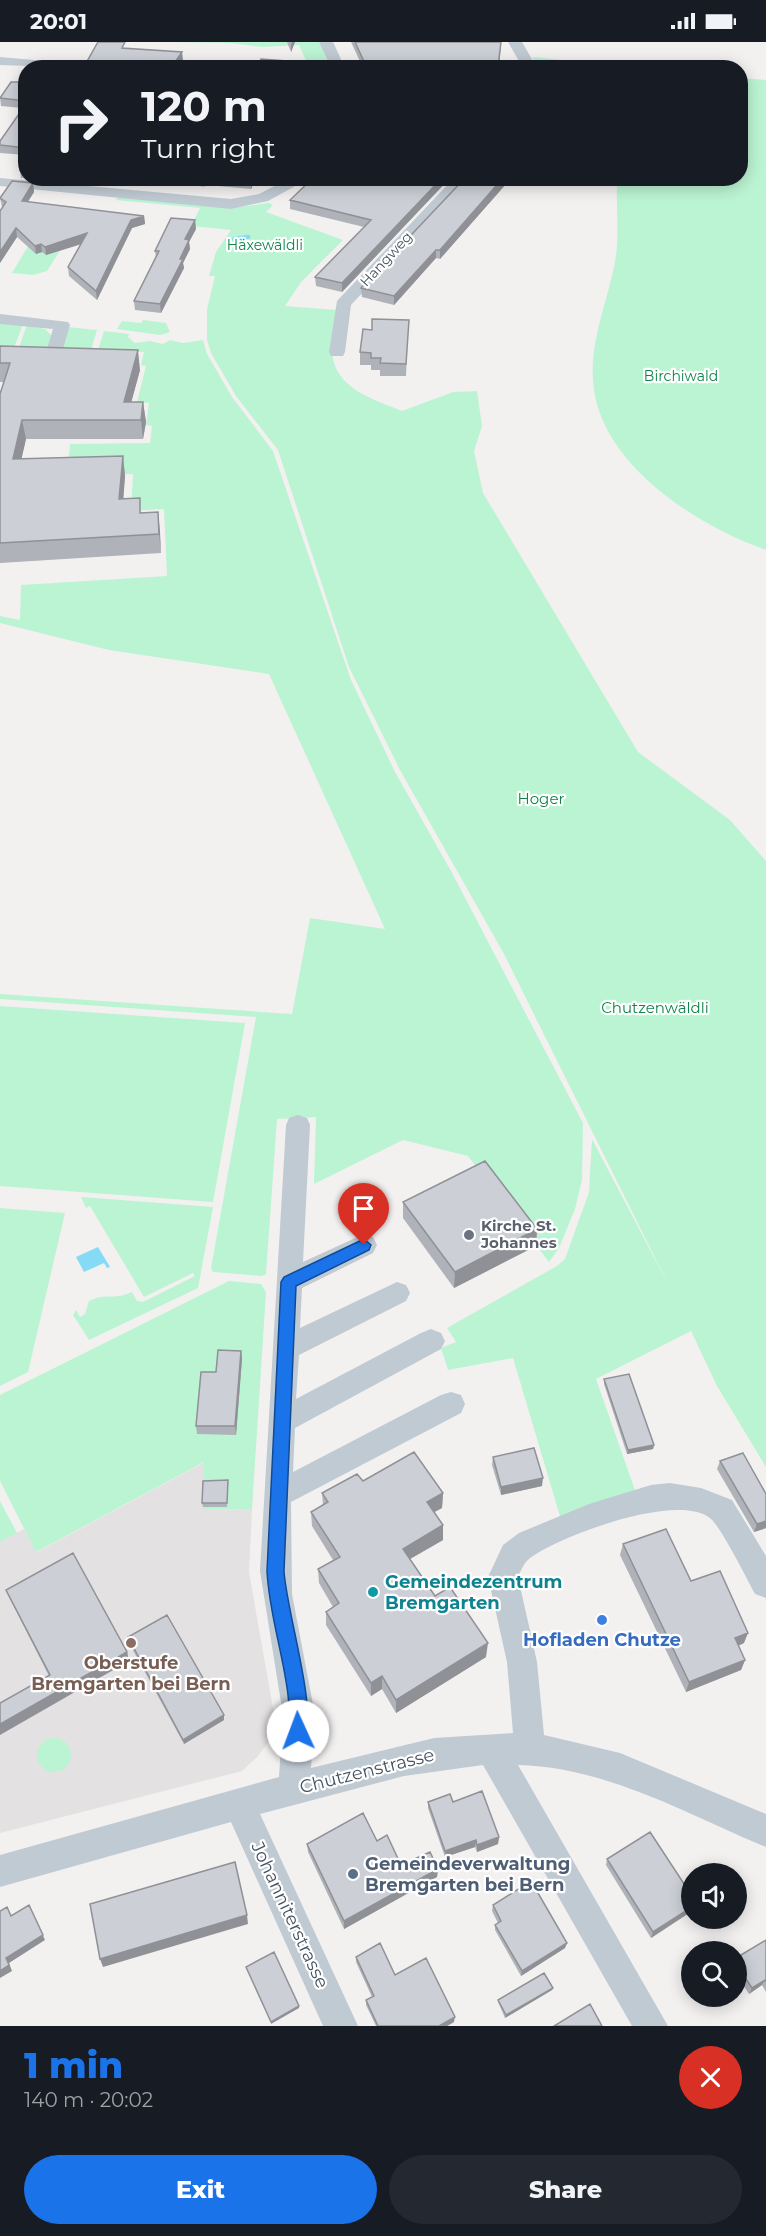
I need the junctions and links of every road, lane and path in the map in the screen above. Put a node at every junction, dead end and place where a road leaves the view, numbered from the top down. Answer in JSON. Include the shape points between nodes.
{"nodes":[{"id":1,"x":327,"y":42,"type":"edge"},
{"id":2,"x":515,"y":42,"type":"edge"},
{"id":3,"x":335,"y":60,"type":"edge"},
{"id":4,"x":525,"y":60,"type":"edge"},
{"id":5,"x":0,"y":61,"type":"edge"},
{"id":6,"x":18,"y":63,"type":"edge"},
{"id":7,"x":0,"y":182,"type":"edge"},
{"id":8,"x":17,"y":183,"type":"joint"},
{"id":9,"x":32,"y":186,"type":"edge"},
{"id":10,"x":124,"y":186,"type":"edge"},
{"id":11,"x":287,"y":186,"type":"edge"},
{"id":12,"x":455,"y":186,"type":"edge"},
{"id":13,"x":119,"y":194,"type":"junction"},
{"id":14,"x":0,"y":197,"type":"edge"},
{"id":15,"x":0,"y":319,"type":"edge"},
{"id":16,"x":55,"y":349,"type":"edge"},
{"id":17,"x":337,"y":352,"type":"dead end"},
{"id":18,"x":298,"y":1125,"type":"dead end"},
{"id":19,"x":364,"y":1245,"type":"dead end"},
{"id":20,"x":289,"y":1282,"type":"junction"},
{"id":21,"x":397,"y":1293,"type":"dead end"},
{"id":22,"x":431,"y":1341,"type":"dead end"},
{"id":23,"x":285,"y":1349,"type":"junction"},
{"id":24,"x":451,"y":1404,"type":"dead end"},
{"id":25,"x":281,"y":1421,"type":"junction"},
{"id":26,"x":277,"y":1495,"type":"junction"},
{"id":27,"x":766,"y":1584,"type":"edge"},
{"id":28,"x":492,"y":1749,"type":"junction"},
{"id":29,"x":528,"y":1749,"type":"junction"},
{"id":30,"x":294,"y":1789,"type":"junction"},
{"id":31,"x":239,"y":1804,"type":"junction"},
{"id":32,"x":766,"y":1831,"type":"edge"},
{"id":33,"x":0,"y":1871,"type":"edge"},
{"id":34,"x":341,"y":2026,"type":"edge"},
{"id":35,"x":651,"y":2026,"type":"edge"}],
"edges":[{"from":1,"to":3,"type":"street"},
{"from":2,"to":4,"type":"street"},
{"from":5,"to":6,"type":"street"},
{"from":7,"to":8,"type":"street"},
{"from":8,"to":14,"type":"street"},
{"from":9,"to":13,"type":"street","via":[[98,199]]},
{"from":10,"to":13,"type":"street"},
{"from":11,"to":13,"type":"street","via":[[240,204]]},
{"from":12,"to":17,"type":"street","name":"Hangweg","via":[[343,304]]},
{"from":15,"to":16,"type":"street","via":[[62,325]]},
{"from":18,"to":20,"type":"street"},
{"from":19,"to":20,"type":"street"},
{"from":20,"to":23,"type":"street"},
{"from":21,"to":23,"type":"street"},
{"from":22,"to":25,"type":"street"},
{"from":23,"to":25,"type":"street"},
{"from":24,"to":26,"type":"street"},
{"from":25,"to":26,"type":"street"},
{"from":26,"to":30,"type":"street","via":[[277,1594],[299,1715]]},
{"from":27,"to":29,"type":"street","via":[[722,1510],[675,1496],[657,1497],[608,1512],[519,1550],[502,1577],[528,1684]]},
{"from":28,"to":29,"type":"street","name":"Chutzenstrasse"},
{"from":28,"to":30,"type":"street","name":"Chutzenstrasse","via":[[423,1754]]},
{"from":28,"to":35,"type":"street"},
{"from":29,"to":32,"type":"street","name":"Chutzenstrasse","via":[[621,1769]]},
{"from":30,"to":31,"type":"street","name":"Chutzenstrasse"},
{"from":31,"to":33,"type":"street","name":"Chutzenstrasse"},
{"from":31,"to":34,"type":"street","name":"Johanniterstrasse"}]}
